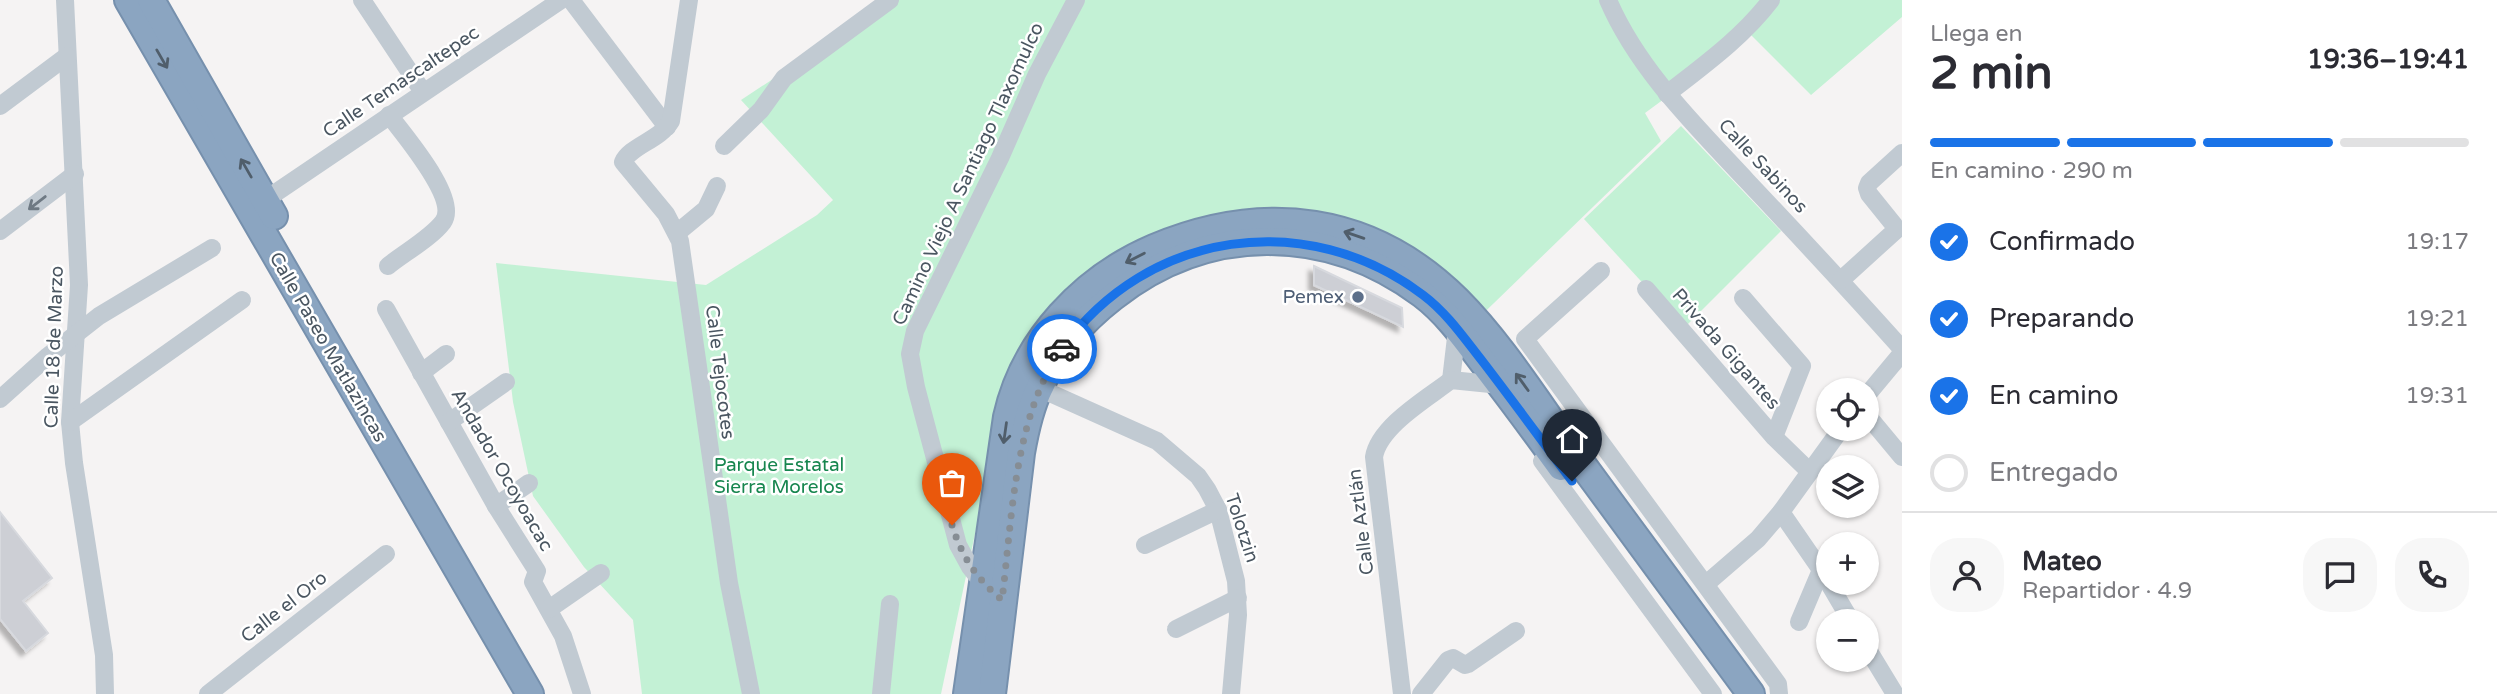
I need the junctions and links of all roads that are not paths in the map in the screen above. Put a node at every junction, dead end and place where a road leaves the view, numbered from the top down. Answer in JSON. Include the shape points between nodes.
{"nodes":[{"id":1,"x":65,"y":0,"type":"edge"},
{"id":2,"x":128,"y":0,"type":"edge"},
{"id":3,"x":151,"y":0,"type":"edge"},
{"id":4,"x":362,"y":0,"type":"edge"},
{"id":5,"x":561,"y":0,"type":"edge"},
{"id":6,"x":571,"y":0,"type":"edge"},
{"id":7,"x":689,"y":0,"type":"edge"},
{"id":8,"x":890,"y":0,"type":"edge"},
{"id":9,"x":1076,"y":0,"type":"edge"},
{"id":10,"x":1608,"y":0,"type":"edge"},
{"id":11,"x":1771,"y":0,"type":"edge"},
{"id":12,"x":67,"y":56,"type":"junction"},
{"id":13,"x":423,"y":92,"type":"junction"},
{"id":14,"x":1667,"y":94,"type":"junction"},
{"id":15,"x":0,"y":106,"type":"edge"},
{"id":16,"x":389,"y":115,"type":"junction"},
{"id":17,"x":667,"y":127,"type":"junction"},
{"id":18,"x":724,"y":146,"type":"dead end"},
{"id":19,"x":1902,"y":153,"type":"edge"},
{"id":20,"x":75,"y":174,"type":"junction"},
{"id":21,"x":717,"y":186,"type":"dead end"},
{"id":22,"x":265,"y":200,"type":"junction"},
{"id":23,"x":0,"y":231,"type":"edge"},
{"id":24,"x":677,"y":233,"type":"junction"},
{"id":25,"x":212,"y":248,"type":"dead end"},
{"id":26,"x":388,"y":266,"type":"dead end"},
{"id":27,"x":1601,"y":271,"type":"dead end"},
{"id":28,"x":1840,"y":280,"type":"junction"},
{"id":29,"x":1646,"y":289,"type":"dead end"},
{"id":30,"x":1744,"y":298,"type":"dead end"},
{"id":31,"x":242,"y":300,"type":"dead end"},
{"id":32,"x":386,"y":309,"type":"dead end"},
{"id":33,"x":1457,"y":329,"type":"junction"},
{"id":34,"x":76,"y":332,"type":"junction"},
{"id":35,"x":1902,"y":351,"type":"edge"},
{"id":36,"x":446,"y":355,"type":"dead end"},
{"id":37,"x":421,"y":373,"type":"junction"},
{"id":38,"x":1879,"y":379,"type":"edge"},
{"id":39,"x":1451,"y":380,"type":"junction"},
{"id":40,"x":506,"y":382,"type":"dead end"},
{"id":41,"x":1500,"y":385,"type":"junction"},
{"id":42,"x":1039,"y":388,"type":"junction"},
{"id":43,"x":0,"y":399,"type":"edge"},
{"id":44,"x":70,"y":422,"type":"junction"},
{"id":45,"x":449,"y":422,"type":"junction"},
{"id":46,"x":1879,"y":429,"type":"edge"},
{"id":47,"x":1774,"y":436,"type":"junction"},
{"id":48,"x":1540,"y":438,"type":"junction"},
{"id":49,"x":1832,"y":441,"type":"edge"},
{"id":50,"x":1902,"y":457,"type":"edge"},
{"id":51,"x":1809,"y":471,"type":"junction"},
{"id":52,"x":529,"y":483,"type":"dead end"},
{"id":53,"x":1633,"y":485,"type":"junction"},
{"id":54,"x":496,"y":506,"type":"junction"},
{"id":55,"x":1218,"y":510,"type":"junction"},
{"id":56,"x":1781,"y":512,"type":"junction"},
{"id":57,"x":1624,"y":521,"type":"junction"},
{"id":58,"x":1145,"y":545,"type":"dead end"},
{"id":59,"x":386,"y":554,"type":"dead end"},
{"id":60,"x":1816,"y":563,"type":"edge"},
{"id":61,"x":601,"y":573,"type":"dead end"},
{"id":62,"x":1816,"y":582,"type":"edge"},
{"id":63,"x":1706,"y":584,"type":"junction"},
{"id":64,"x":992,"y":592,"type":"junction"},
{"id":65,"x":1238,"y":598,"type":"junction"},
{"id":66,"x":890,"y":604,"type":"dead end"},
{"id":67,"x":549,"y":608,"type":"junction"},
{"id":68,"x":1799,"y":622,"type":"dead end"},
{"id":69,"x":1176,"y":629,"type":"dead end"},
{"id":70,"x":1516,"y":631,"type":"dead end"},
{"id":71,"x":1879,"y":668,"type":"edge"},
{"id":72,"x":106,"y":694,"type":"edge"},
{"id":73,"x":208,"y":694,"type":"edge"},
{"id":74,"x":530,"y":694,"type":"edge"},
{"id":75,"x":549,"y":694,"type":"edge"},
{"id":76,"x":582,"y":694,"type":"edge"},
{"id":77,"x":751,"y":694,"type":"edge"},
{"id":78,"x":881,"y":694,"type":"edge"},
{"id":79,"x":967,"y":694,"type":"edge"},
{"id":80,"x":992,"y":694,"type":"edge"},
{"id":81,"x":1231,"y":694,"type":"edge"},
{"id":82,"x":1402,"y":694,"type":"edge"},
{"id":83,"x":1421,"y":694,"type":"edge"},
{"id":84,"x":1713,"y":694,"type":"edge"},
{"id":85,"x":1729,"y":694,"type":"edge"},
{"id":86,"x":1751,"y":694,"type":"edge"},
{"id":87,"x":1779,"y":694,"type":"edge"},
{"id":88,"x":1895,"y":694,"type":"edge"}],
"edges":[{"from":1,"to":12,"type":"street","name":"Calle 18 de Marzo"},
{"from":2,"to":74,"type":"highway","name":"Calle Paseo Matlazincas","one_way":true},
{"from":22,"to":3,"type":"highway","name":"Calle Paseo Matlazincas","one_way":true},
{"from":4,"to":13,"type":"street"},
{"from":5,"to":13,"type":"street","name":"Calle Temascaltepec"},
{"from":6,"to":17,"type":"street"},
{"from":7,"to":17,"type":"street","via":[[673,115]]},
{"from":8,"to":18,"type":"street","via":[[784,78],[761,110]]},
{"from":9,"to":64,"type":"street","name":"Camino Viejo A Santiago Tlaxomulco","via":[[912,343],[916,387],[955,535],[964,559]]},
{"from":10,"to":14,"type":"street","name":"Calle Sabinos"},
{"from":11,"to":14,"type":"street","via":[[1751,25]]},
{"from":12,"to":15,"type":"street"},
{"from":12,"to":20,"type":"street","name":"Calle 18 de Marzo"},
{"from":13,"to":16,"type":"street","name":"Calle Temascaltepec"},
{"from":14,"to":28,"type":"street","name":"Calle Sabinos"},
{"from":16,"to":22,"type":"street","name":"Calle Temascaltepec"},
{"from":16,"to":26,"type":"street","via":[[438,184],[446,214],[440,225]]},
{"from":17,"to":24,"type":"street","name":"Calle Tejocotes","via":[[623,162]]},
{"from":19,"to":28,"type":"street","via":[[1867,188],[1895,231]]},
{"from":20,"to":23,"type":"street","one_way":true},
{"from":20,"to":34,"type":"street","name":"Calle 18 de Marzo"},
{"from":21,"to":24,"type":"street","via":[[706,209]]},
{"from":22,"to":75,"type":"highway","name":"Calle Paseo Matlazincas"},
{"from":24,"to":77,"type":"street","name":"Calle Tejocotes","via":[[729,583]]},
{"from":25,"to":34,"type":"street"},
{"from":27,"to":53,"type":"street","via":[[1525,339]]},
{"from":28,"to":35,"type":"street","name":"Calle Sabinos"},
{"from":29,"to":47,"type":"street","name":"Privada Gigantes"},
{"from":30,"to":47,"type":"street","name":"Privada Gigantes","via":[[1802,366]]},
{"from":31,"to":44,"type":"street"},
{"from":32,"to":37,"type":"street","name":"Andador Ocoyoacac"},
{"from":33,"to":39,"type":"street"},
{"from":33,"to":41,"type":"highway"},
{"from":33,"to":42,"type":"highway","via":[[1422,295],[1360,259],[1284,242],[1228,243],[1170,262],[1125,287],[1070,337]]},
{"from":34,"to":43,"type":"street"},
{"from":34,"to":44,"type":"street","name":"Calle 18 de Marzo"},
{"from":35,"to":38,"type":"street","name":"Calle Sabinos"},
{"from":36,"to":37,"type":"street"},
{"from":37,"to":45,"type":"street","name":"Andador Ocoyoacac"},
{"from":39,"to":41,"type":"street"},
{"from":39,"to":82,"type":"street","name":"Calle Aztlán","via":[[1389,429],[1374,457]]},
{"from":40,"to":45,"type":"street"},
{"from":41,"to":48,"type":"highway"},
{"from":42,"to":55,"type":"street","name":"Tolotzin","via":[[1157,441],[1198,476]]},
{"from":42,"to":64,"type":"highway","via":[[1026,428]]},
{"from":44,"to":72,"type":"street","name":"Calle 18 de Marzo"},
{"from":45,"to":54,"type":"street","name":"Andador Ocoyoacac"},
{"from":46,"to":50,"type":"street"},
{"from":47,"to":51,"type":"street","name":"Privada Gigantes"},
{"from":48,"to":84,"type":"street","via":[[1541,460]]},
{"from":48,"to":85,"type":"highway"},
{"from":49,"to":51,"type":"street"},
{"from":51,"to":56,"type":"street"},
{"from":52,"to":54,"type":"street"},
{"from":53,"to":57,"type":"street"},
{"from":53,"to":63,"type":"street"},
{"from":54,"to":67,"type":"street","name":"Andador Ocoyoacac","via":[[537,571],[534,584]]},
{"from":55,"to":58,"type":"street"},
{"from":55,"to":65,"type":"street","name":"Tolotzin"},
{"from":56,"to":60,"type":"street"},
{"from":56,"to":63,"type":"street","via":[[1758,539]]},
{"from":57,"to":64,"type":"highway","one_way":true,"via":[[1477,322],[1435,280],[1388,249],[1339,230],[1300,222],[1244,222],[1208,229],[1134,258],[1080,293],[1056,319],[1010,402]]},
{"from":57,"to":86,"type":"highway"},
{"from":59,"to":73,"type":"street","name":"Calle el Oro"},
{"from":61,"to":67,"type":"street"},
{"from":62,"to":68,"type":"street"},
{"from":63,"to":87,"type":"street","via":[[1778,684]]},
{"from":64,"to":79,"type":"highway"},
{"from":64,"to":80,"type":"highway"},
{"from":65,"to":69,"type":"street"},
{"from":65,"to":81,"type":"street","name":"Tolotzin"},
{"from":66,"to":78,"type":"street"},
{"from":67,"to":76,"type":"street","name":"Andador Ocoyoacac","via":[[564,636]]},
{"from":70,"to":83,"type":"street","via":[[1468,664],[1448,660]]},
{"from":71,"to":88,"type":"street"}]}
